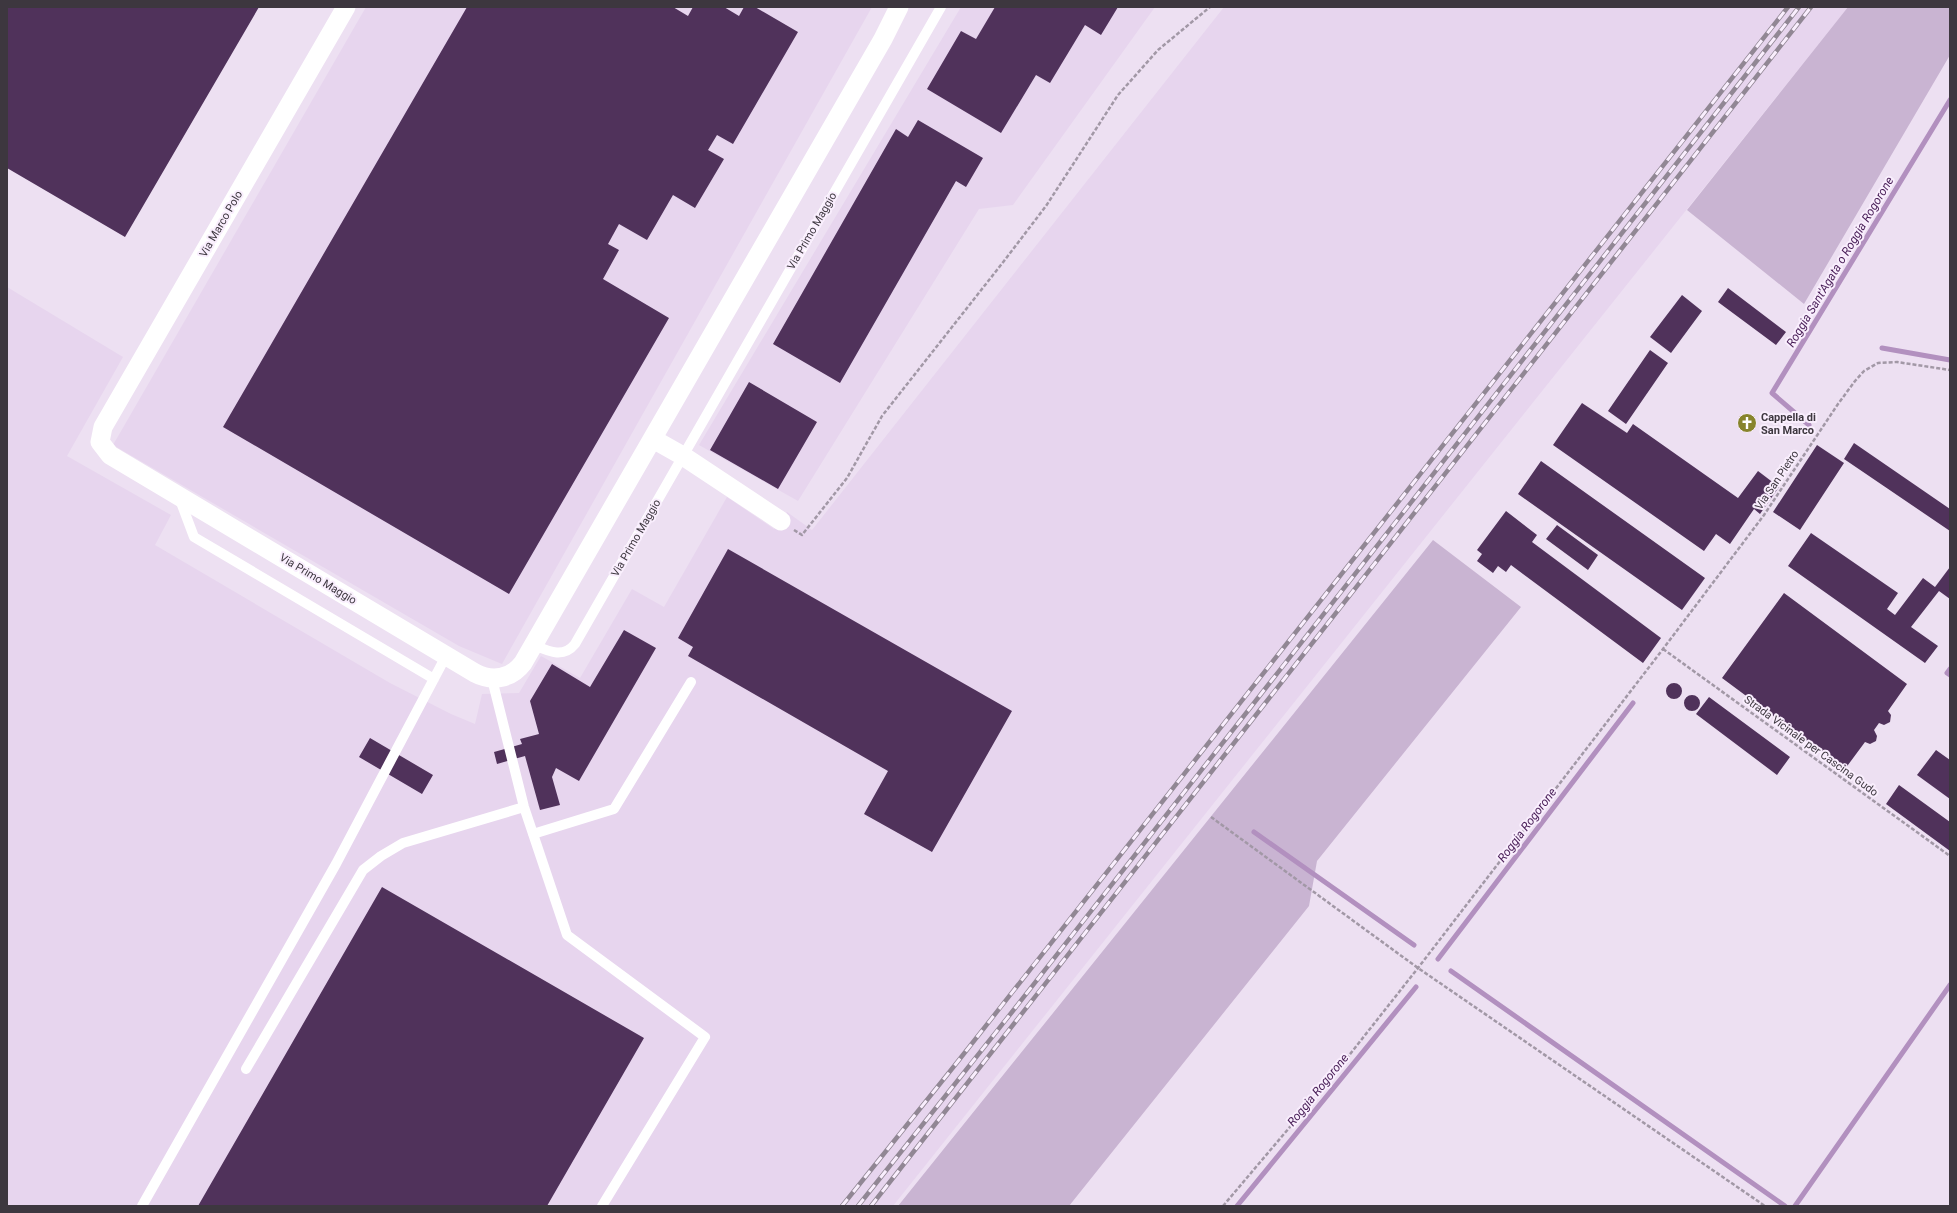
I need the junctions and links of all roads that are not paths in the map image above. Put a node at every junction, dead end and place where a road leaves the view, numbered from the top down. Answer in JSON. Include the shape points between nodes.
{"nodes":[{"id":1,"x":346,"y":7,"type":"edge"},
{"id":2,"x":899,"y":7,"type":"edge"},
{"id":3,"x":941,"y":7,"type":"edge"},
{"id":4,"x":653,"y":438,"type":"junction"},
{"id":5,"x":100,"y":442,"type":"joint"},
{"id":6,"x":683,"y":456,"type":"junction"},
{"id":7,"x":178,"y":495,"type":"junction"},
{"id":8,"x":781,"y":521,"type":"road end"},
{"id":9,"x":534,"y":645,"type":"junction"},
{"id":10,"x":446,"y":656,"type":"junction"},
{"id":11,"x":434,"y":679,"type":"junction"},
{"id":12,"x":492,"y":679,"type":"junction"},
{"id":13,"x":691,"y":682,"type":"dead end"},
{"id":14,"x":524,"y":806,"type":"junction"},
{"id":15,"x":533,"y":834,"type":"junction"},
{"id":16,"x":246,"y":1069,"type":"dead end"},
{"id":17,"x":142,"y":1206,"type":"edge"},
{"id":18,"x":602,"y":1206,"type":"edge"}],
"edges":[{"from":1,"to":5,"type":"street","name":"Via Marco Polo","via":[[103,427]]},
{"from":2,"to":4,"type":"street"},
{"from":3,"to":6,"type":"lane","name":"Via Primo Maggio"},
{"from":4,"to":6,"type":"street"},
{"from":4,"to":9,"type":"street"},
{"from":5,"to":7,"type":"street","name":"Via Primo Maggio","via":[[110,455]]},
{"from":6,"to":8,"type":"street"},
{"from":6,"to":9,"type":"lane","name":"Via Primo Maggio","via":[[575,644],[566,651],[556,653]]},
{"from":7,"to":10,"type":"street","name":"Via Primo Maggio"},
{"from":7,"to":11,"type":"lane","via":[[194,537]]},
{"from":9,"to":12,"type":"street","via":[[517,671],[507,677]]},
{"from":10,"to":11,"type":"lane"},
{"from":10,"to":12,"type":"street","name":"Via Primo Maggio","via":[[481,676]]},
{"from":11,"to":17,"type":"lane","via":[[336,864]]},
{"from":12,"to":14,"type":"lane"},
{"from":13,"to":15,"type":"lane","via":[[614,809]]},
{"from":14,"to":15,"type":"lane"},
{"from":14,"to":16,"type":"lane","via":[[403,843],[363,870]]},
{"from":15,"to":18,"type":"lane","via":[[567,935],[705,1037]]}]}
